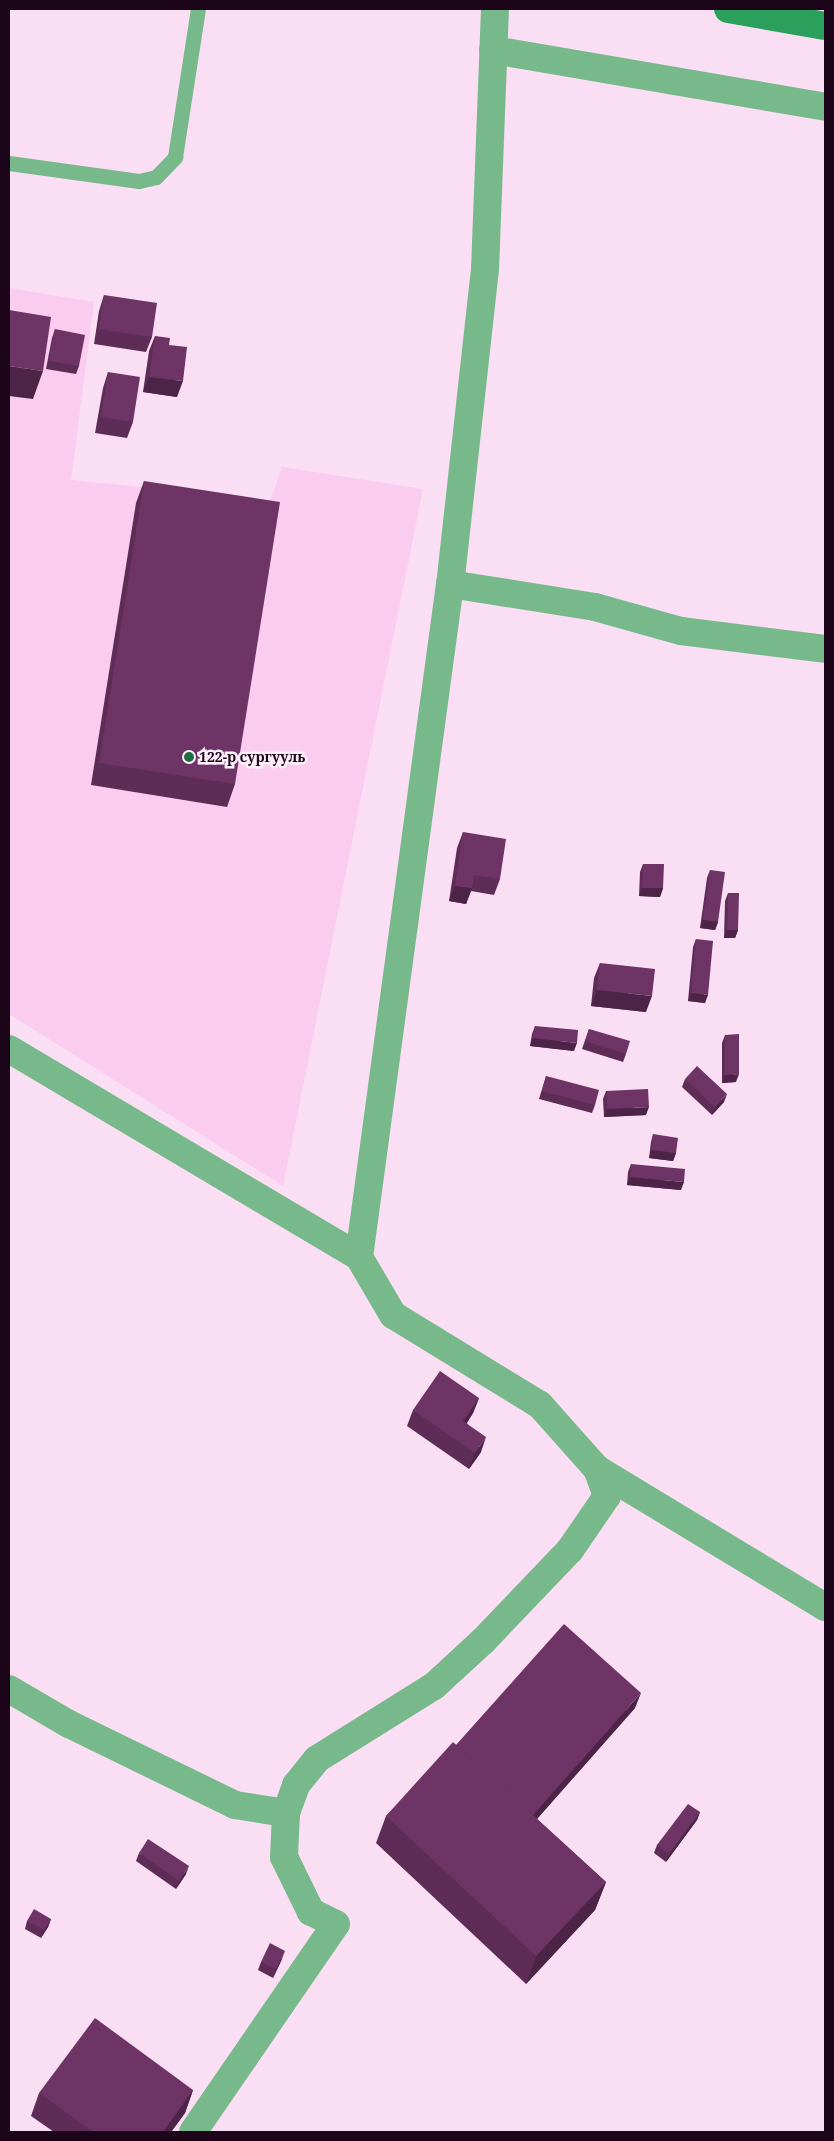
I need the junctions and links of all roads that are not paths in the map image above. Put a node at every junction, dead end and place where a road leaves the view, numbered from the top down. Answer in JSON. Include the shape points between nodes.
{"nodes":[{"id":1,"x":198,"y":9,"type":"edge"},
{"id":2,"x":495,"y":9,"type":"edge"},
{"id":3,"x":728,"y":9,"type":"edge"},
{"id":4,"x":825,"y":26,"type":"edge"},
{"id":5,"x":493,"y":50,"type":"junction"},
{"id":6,"x":825,"y":107,"type":"edge"},
{"id":7,"x":9,"y":164,"type":"edge"},
{"id":8,"x":450,"y":584,"type":"junction"},
{"id":9,"x":825,"y":649,"type":"edge"},
{"id":10,"x":9,"y":1049,"type":"edge"},
{"id":11,"x":359,"y":1257,"type":"junction"},
{"id":12,"x":597,"y":1469,"type":"junction"},
{"id":13,"x":825,"y":1608,"type":"edge"},
{"id":14,"x":9,"y":1689,"type":"edge"},
{"id":15,"x":286,"y":1813,"type":"junction"},
{"id":16,"x":193,"y":2132,"type":"edge"}],
"edges":[{"from":1,"to":7,"type":"lane","via":[[176,156],[156,177],[139,181]]},
{"from":2,"to":5,"type":"street"},
{"from":3,"to":4,"type":"main road"},
{"from":5,"to":6,"type":"street"},
{"from":5,"to":8,"type":"street","via":[[485,270]]},
{"from":8,"to":9,"type":"street","via":[[595,606],[681,631]]},
{"from":8,"to":11,"type":"street"},
{"from":10,"to":11,"type":"street"},
{"from":11,"to":12,"type":"street","via":[[393,1315],[540,1405]]},
{"from":12,"to":13,"type":"street"},
{"from":12,"to":15,"type":"street","via":[[607,1496],[570,1550],[483,1641],[434,1686],[317,1759],[296,1785]]},
{"from":14,"to":15,"type":"street","via":[[70,1724],[235,1805]]},
{"from":15,"to":16,"type":"street","via":[[284,1857],[311,1912],[336,1924]]}]}
